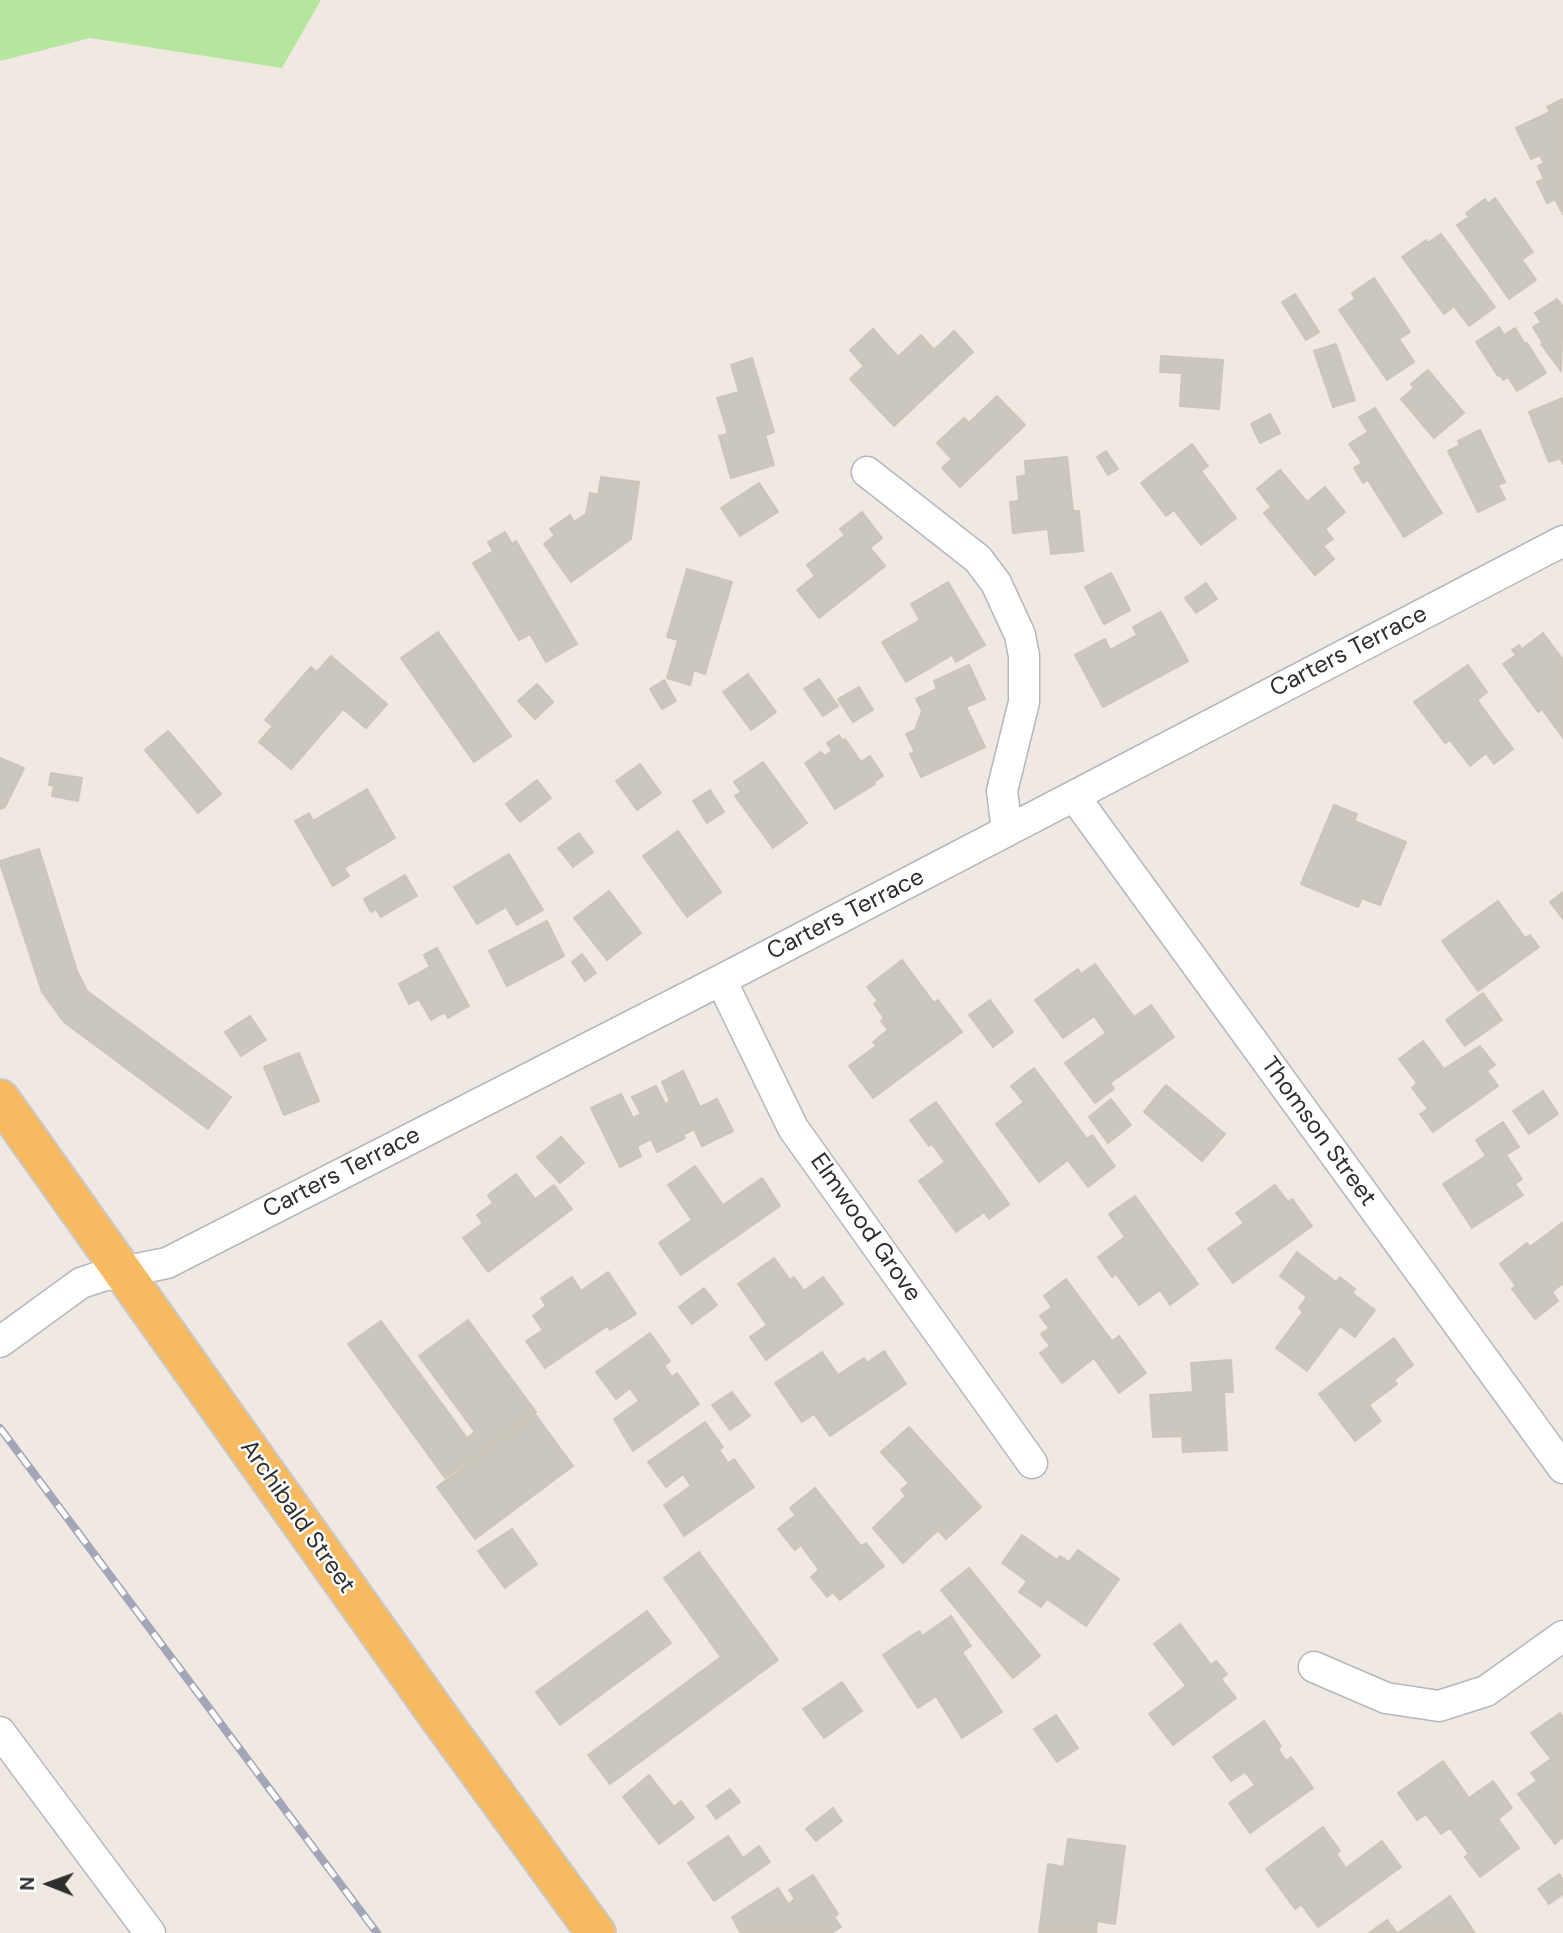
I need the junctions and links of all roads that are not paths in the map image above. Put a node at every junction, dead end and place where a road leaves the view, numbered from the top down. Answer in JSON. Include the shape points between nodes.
{"nodes":[{"id":1,"x":867,"y":472,"type":"dead end"},
{"id":2,"x":1563,"y":541,"type":"edge"},
{"id":3,"x":1074,"y":796,"type":"junction"},
{"id":4,"x":1007,"y":831,"type":"junction"},
{"id":5,"x":721,"y":980,"type":"junction"},
{"id":6,"x":0,"y":1099,"type":"edge"},
{"id":7,"x":124,"y":1273,"type":"junction"},
{"id":8,"x":0,"y":1342,"type":"edge"},
{"id":9,"x":1032,"y":1463,"type":"dead end"},
{"id":10,"x":1563,"y":1468,"type":"edge"},
{"id":11,"x":1563,"y":1636,"type":"edge"},
{"id":12,"x":1314,"y":1667,"type":"dead end"},
{"id":13,"x":0,"y":1732,"type":"edge"},
{"id":14,"x":150,"y":1933,"type":"edge"},
{"id":15,"x":596,"y":1933,"type":"edge"}],
"edges":[{"from":1,"to":4,"type":"street","via":[[978,559],[996,583],[1020,635],[1024,702],[1004,775]]},
{"from":2,"to":3,"type":"street","name":"Carters Terrace"},
{"from":3,"to":4,"type":"street","name":"Carters Terrace"},
{"from":3,"to":10,"type":"street","name":"Thomson Street"},
{"from":4,"to":5,"type":"street","name":"Carters Terrace"},
{"from":5,"to":7,"type":"street","name":"Carters Terrace","via":[[167,1263]]},
{"from":5,"to":9,"type":"street","name":"Elmwood Grove","via":[[793,1128]]},
{"from":6,"to":7,"type":"highway","name":"Archibald Street"},
{"from":7,"to":8,"type":"street","name":"Carters Terrace","via":[[81,1283]]},
{"from":7,"to":15,"type":"highway","name":"Archibald Street"},
{"from":11,"to":12,"type":"street","via":[[1486,1691],[1439,1706],[1386,1698]]},
{"from":13,"to":14,"type":"street"}]}
